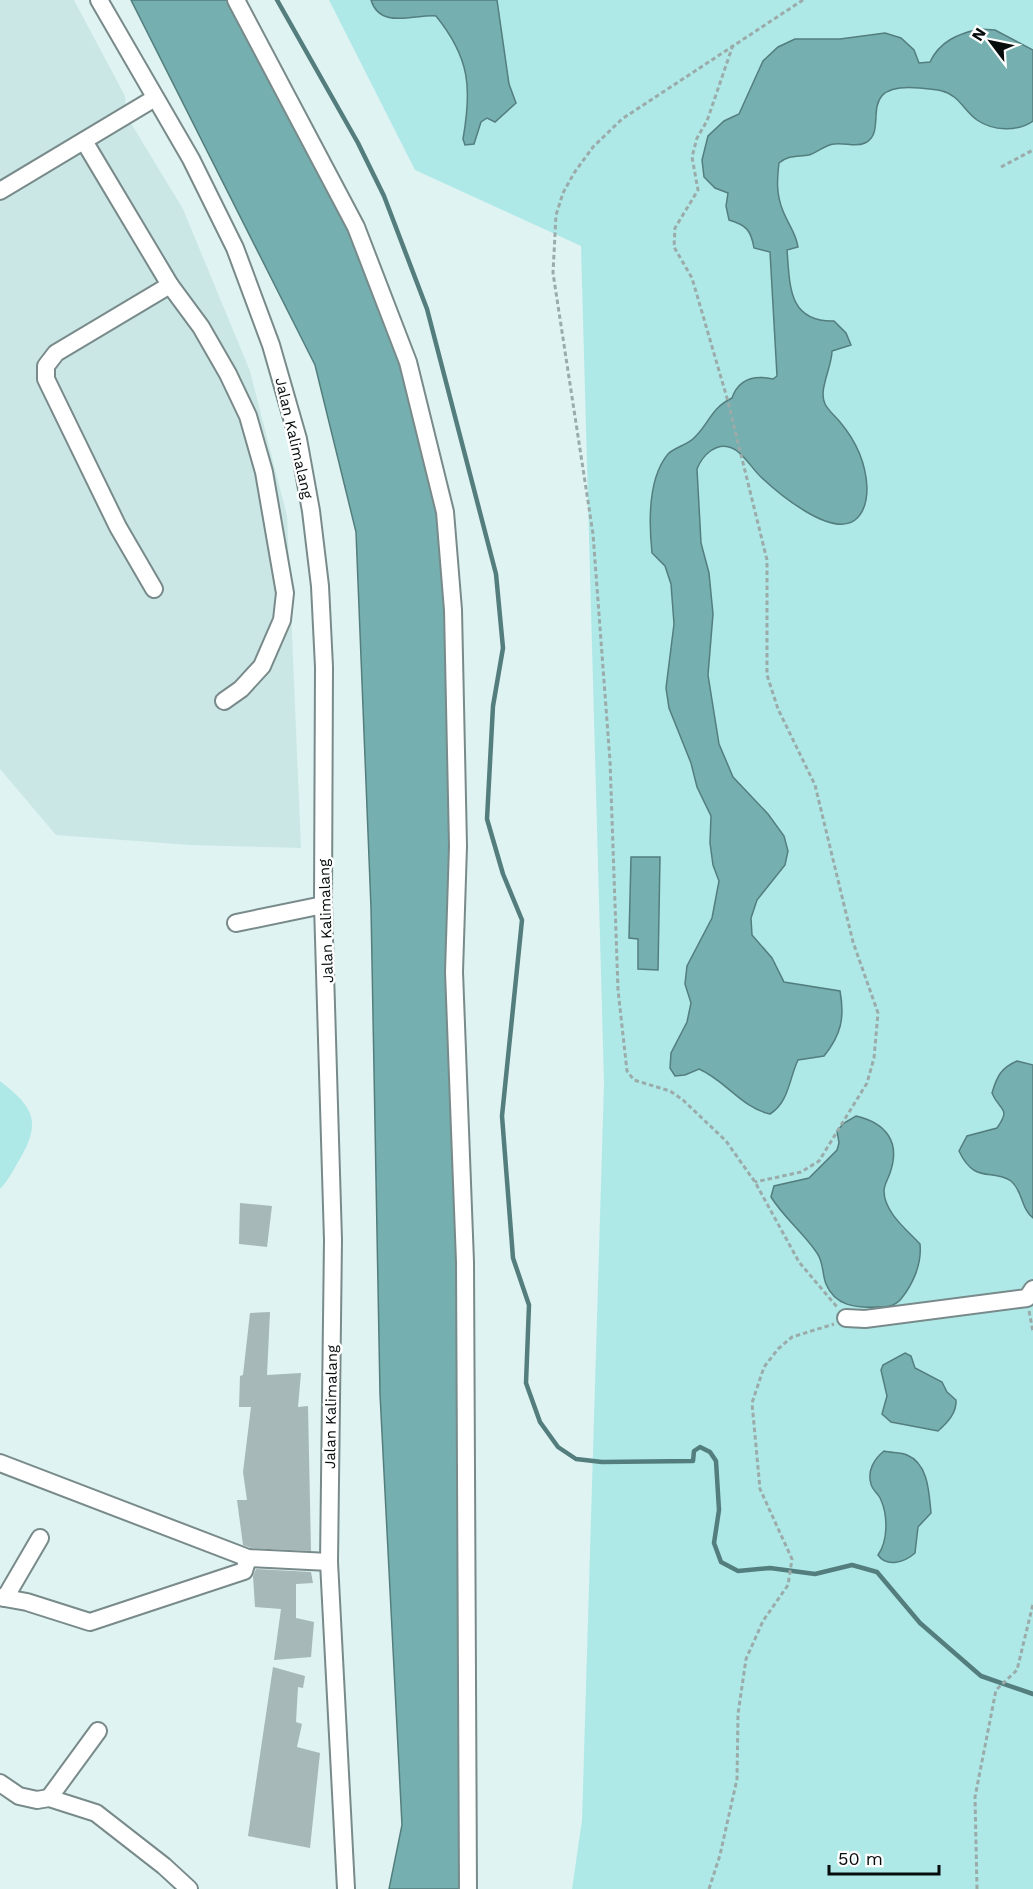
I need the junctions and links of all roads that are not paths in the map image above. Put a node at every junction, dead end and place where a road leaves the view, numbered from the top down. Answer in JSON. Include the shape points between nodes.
{"nodes":[{"id":1,"x":99,"y":0,"type":"edge"},
{"id":2,"x":236,"y":0,"type":"edge"},
{"id":3,"x":155,"y":98,"type":"junction"},
{"id":4,"x":84,"y":141,"type":"junction"},
{"id":5,"x":0,"y":191,"type":"edge"},
{"id":6,"x":170,"y":285,"type":"junction"},
{"id":7,"x":154,"y":589,"type":"dead end"},
{"id":8,"x":224,"y":701,"type":"dead end"},
{"id":9,"x":323,"y":905,"type":"junction"},
{"id":10,"x":237,"y":923,"type":"dead end"},
{"id":11,"x":1030,"y":1293,"type":"edge"},
{"id":12,"x":846,"y":1318,"type":"road end"},
{"id":13,"x":0,"y":1463,"type":"edge"},
{"id":14,"x":40,"y":1538,"type":"dead end"},
{"id":15,"x":248,"y":1558,"type":"junction"},
{"id":16,"x":329,"y":1562,"type":"junction"},
{"id":17,"x":2,"y":1597,"type":"edge"},
{"id":18,"x":98,"y":1731,"type":"dead end"},
{"id":19,"x":0,"y":1783,"type":"edge"},
{"id":20,"x":49,"y":1798,"type":"junction"},
{"id":21,"x":189,"y":1889,"type":"edge"},
{"id":22,"x":346,"y":1889,"type":"edge"},
{"id":23,"x":468,"y":1889,"type":"edge"}],
"edges":[{"from":1,"to":3,"type":"street","name":"Jalan Kalimalang"},
{"from":2,"to":23,"type":"street","via":[[356,227],[408,362],[446,512],[453,610],[458,846],[454,972],[465,1262]]},
{"from":3,"to":4,"type":"street"},
{"from":3,"to":9,"type":"street","name":"Jalan Kalimalang","via":[[191,159],[235,248],[271,345],[298,439],[313,532],[324,655]]},
{"from":4,"to":5,"type":"street"},
{"from":4,"to":6,"type":"street"},
{"from":6,"to":7,"type":"street","via":[[56,353],[46,366],[46,380],[118,527]]},
{"from":6,"to":8,"type":"street","via":[[201,327],[248,416],[264,472],[285,593],[282,620],[262,666]]},
{"from":9,"to":10,"type":"street"},
{"from":9,"to":16,"type":"street","name":"Jalan Kalimalang","via":[[333,1240]]},
{"from":11,"to":12,"type":"street","via":[[865,1319]]},
{"from":13,"to":15,"type":"street"},
{"from":14,"to":17,"type":"street"},
{"from":15,"to":16,"type":"street"},
{"from":15,"to":17,"type":"street","via":[[244,1571],[90,1622]]},
{"from":16,"to":22,"type":"street","name":"Jalan Kalimalang"},
{"from":18,"to":20,"type":"street"},
{"from":19,"to":20,"type":"street","via":[[19,1796]]},
{"from":20,"to":21,"type":"street","via":[[108,1820]]}]}
